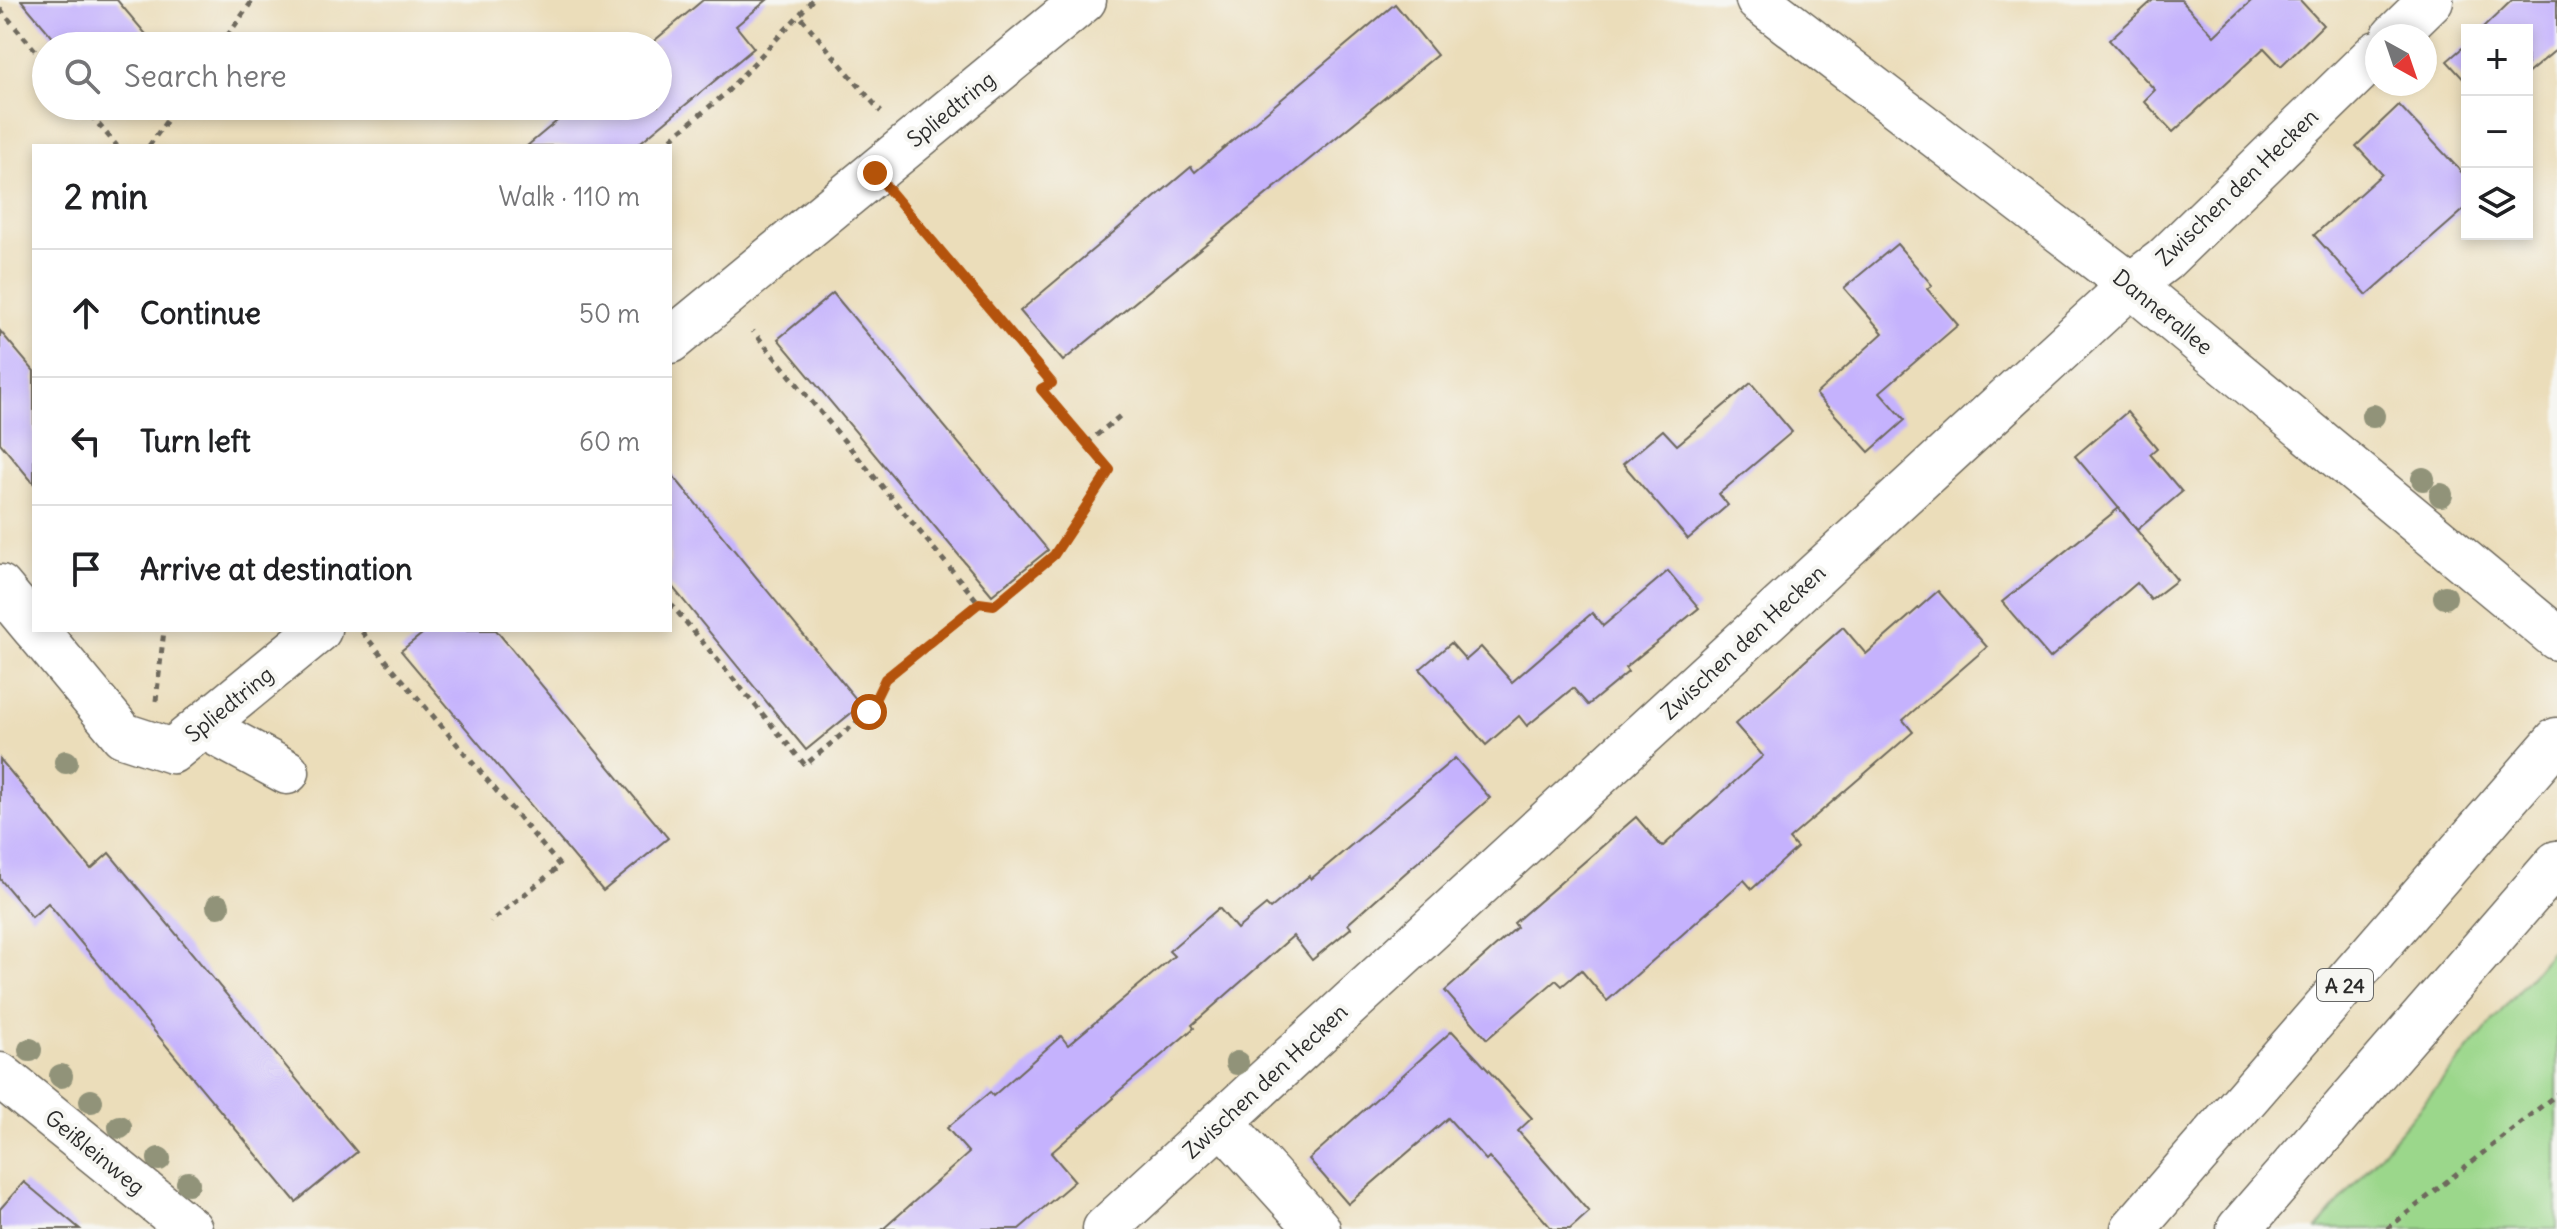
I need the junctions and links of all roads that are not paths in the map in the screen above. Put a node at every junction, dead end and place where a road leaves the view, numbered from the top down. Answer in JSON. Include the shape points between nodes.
{"nodes":[{"id":1,"x":1084,"y":0,"type":"edge"},
{"id":2,"x":1758,"y":0,"type":"edge"},
{"id":3,"x":2431,"y":0,"type":"edge"},
{"id":4,"x":2406,"y":24,"type":"edge"},
{"id":5,"x":2365,"y":65,"type":"edge"},
{"id":6,"x":2131,"y":285,"type":"junction"},
{"id":7,"x":672,"y":339,"type":"edge"},
{"id":8,"x":0,"y":587,"type":"edge"},
{"id":9,"x":32,"y":625,"type":"edge"},
{"id":10,"x":2544,"y":628,"type":"edge"},
{"id":11,"x":37,"y":632,"type":"edge"},
{"id":12,"x":317,"y":632,"type":"edge"},
{"id":13,"x":202,"y":726,"type":"junction"},
{"id":14,"x":2557,"y":740,"type":"edge"},
{"id":15,"x":287,"y":772,"type":"dead end"},
{"id":16,"x":2557,"y":863,"type":"edge"},
{"id":17,"x":0,"y":1075,"type":"edge"},
{"id":18,"x":1221,"y":1122,"type":"junction"},
{"id":19,"x":190,"y":1229,"type":"edge"},
{"id":20,"x":1105,"y":1229,"type":"edge"},
{"id":21,"x":1318,"y":1229,"type":"edge"},
{"id":22,"x":2133,"y":1229,"type":"edge"},
{"id":23,"x":2239,"y":1229,"type":"edge"}],
"edges":[{"from":1,"to":7,"type":"main road","name":"Spliedtring"},
{"from":2,"to":6,"type":"main road","name":"Dannerallee"},
{"from":3,"to":4,"type":"main road"},
{"from":5,"to":6,"type":"main road","name":"Zwischen den Hecken","via":[[2164,260]]},
{"from":6,"to":10,"type":"main road","name":"Dannerallee"},
{"from":6,"to":18,"type":"main road","name":"Zwischen den Hecken"},
{"from":8,"to":9,"type":"main road","name":"Spliedtring"},
{"from":11,"to":13,"type":"main road","name":"Spliedtring","via":[[123,735],[172,751]]},
{"from":12,"to":13,"type":"main road","name":"Spliedtring"},
{"from":13,"to":15,"type":"main road"},
{"from":14,"to":22,"type":"main road","number":"A 24"},
{"from":16,"to":23,"type":"main road"},
{"from":17,"to":19,"type":"main road","name":"Geißleinweg"},
{"from":18,"to":20,"type":"main road","name":"Zwischen den Hecken"},
{"from":18,"to":21,"type":"main road"}]}
